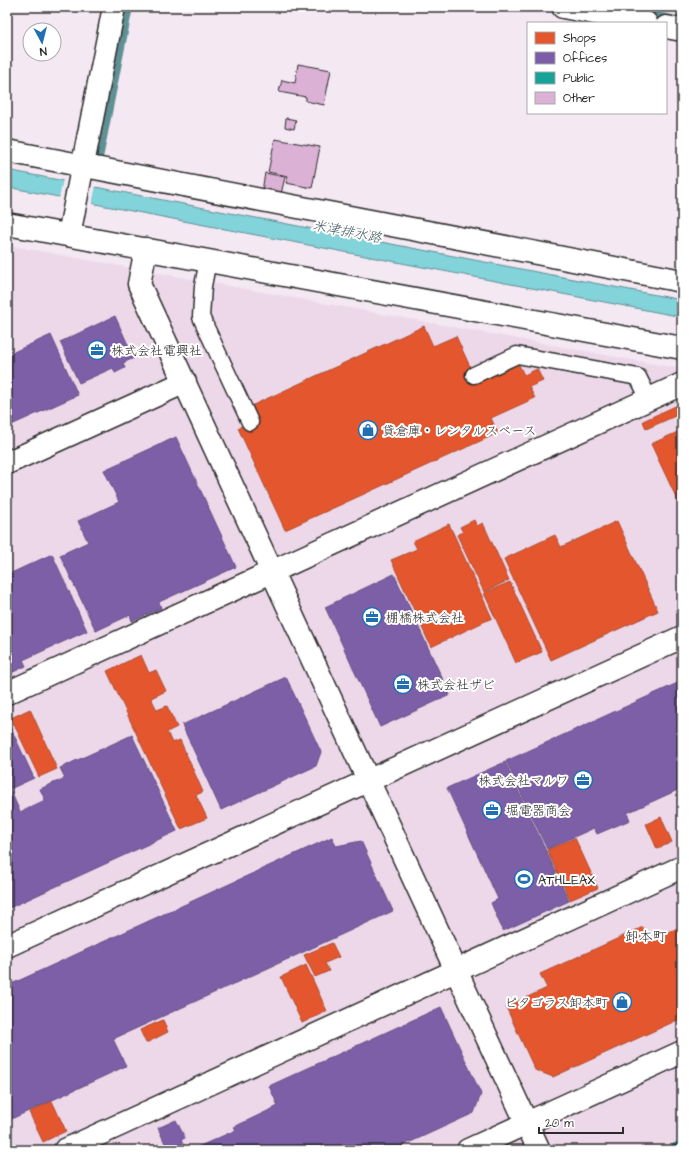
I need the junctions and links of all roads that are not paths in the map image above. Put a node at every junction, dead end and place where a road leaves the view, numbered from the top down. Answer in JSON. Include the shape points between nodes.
{"nodes":[{"id":1,"x":114,"y":7,"type":"edge"},
{"id":2,"x":563,"y":7,"type":"edge"},
{"id":3,"x":641,"y":22,"type":"edge"},
{"id":4,"x":667,"y":27,"type":"edge"},
{"id":5,"x":682,"y":30,"type":"edge"},
{"id":6,"x":7,"y":151,"type":"edge"},
{"id":7,"x":82,"y":171,"type":"junction"},
{"id":8,"x":7,"y":224,"type":"edge"},
{"id":9,"x":69,"y":235,"type":"junction"},
{"id":10,"x":146,"y":249,"type":"junction"},
{"id":11,"x":208,"y":260,"type":"junction"},
{"id":12,"x":682,"y":281,"type":"edge"},
{"id":13,"x":682,"y":348,"type":"edge"},
{"id":14,"x":474,"y":375,"type":"dead end"},
{"id":15,"x":185,"y":382,"type":"junction"},
{"id":16,"x":682,"y":384,"type":"edge"},
{"id":17,"x":649,"y":399,"type":"junction"},
{"id":18,"x":250,"y":422,"type":"dead end"},
{"id":19,"x":7,"y":463,"type":"edge"},
{"id":20,"x":272,"y":572,"type":"junction"},
{"id":21,"x":682,"y":637,"type":"edge"},
{"id":22,"x":7,"y":693,"type":"edge"},
{"id":23,"x":369,"y":780,"type":"junction"},
{"id":24,"x":682,"y":867,"type":"edge"},
{"id":25,"x":7,"y":946,"type":"edge"},
{"id":26,"x":456,"y":971,"type":"junction"},
{"id":27,"x":682,"y":1052,"type":"edge"},
{"id":28,"x":527,"y":1123,"type":"junction"},
{"id":29,"x":65,"y":1150,"type":"edge"},
{"id":30,"x":468,"y":1150,"type":"edge"},
{"id":31,"x":539,"y":1150,"type":"edge"}],
"edges":[{"from":1,"to":7,"type":"street"},
{"from":2,"to":3,"type":"street"},
{"from":4,"to":5,"type":"street"},
{"from":6,"to":7,"type":"street"},
{"from":7,"to":9,"type":"street"},
{"from":7,"to":12,"type":"street"},
{"from":8,"to":9,"type":"street"},
{"from":9,"to":10,"type":"street"},
{"from":10,"to":11,"type":"street"},
{"from":10,"to":15,"type":"street","via":[[139,284]]},
{"from":11,"to":13,"type":"street"},
{"from":11,"to":18,"type":"lane","via":[[201,317]]},
{"from":14,"to":17,"type":"lane","via":[[517,355],[638,377]]},
{"from":15,"to":19,"type":"street"},
{"from":15,"to":20,"type":"street"},
{"from":16,"to":17,"type":"street"},
{"from":17,"to":20,"type":"street"},
{"from":20,"to":22,"type":"street"},
{"from":20,"to":23,"type":"street"},
{"from":21,"to":23,"type":"street"},
{"from":23,"to":25,"type":"street"},
{"from":23,"to":26,"type":"street"},
{"from":24,"to":26,"type":"street"},
{"from":26,"to":28,"type":"street"},
{"from":26,"to":29,"type":"street"},
{"from":27,"to":28,"type":"street"},
{"from":28,"to":30,"type":"street"},
{"from":28,"to":31,"type":"street"}]}
